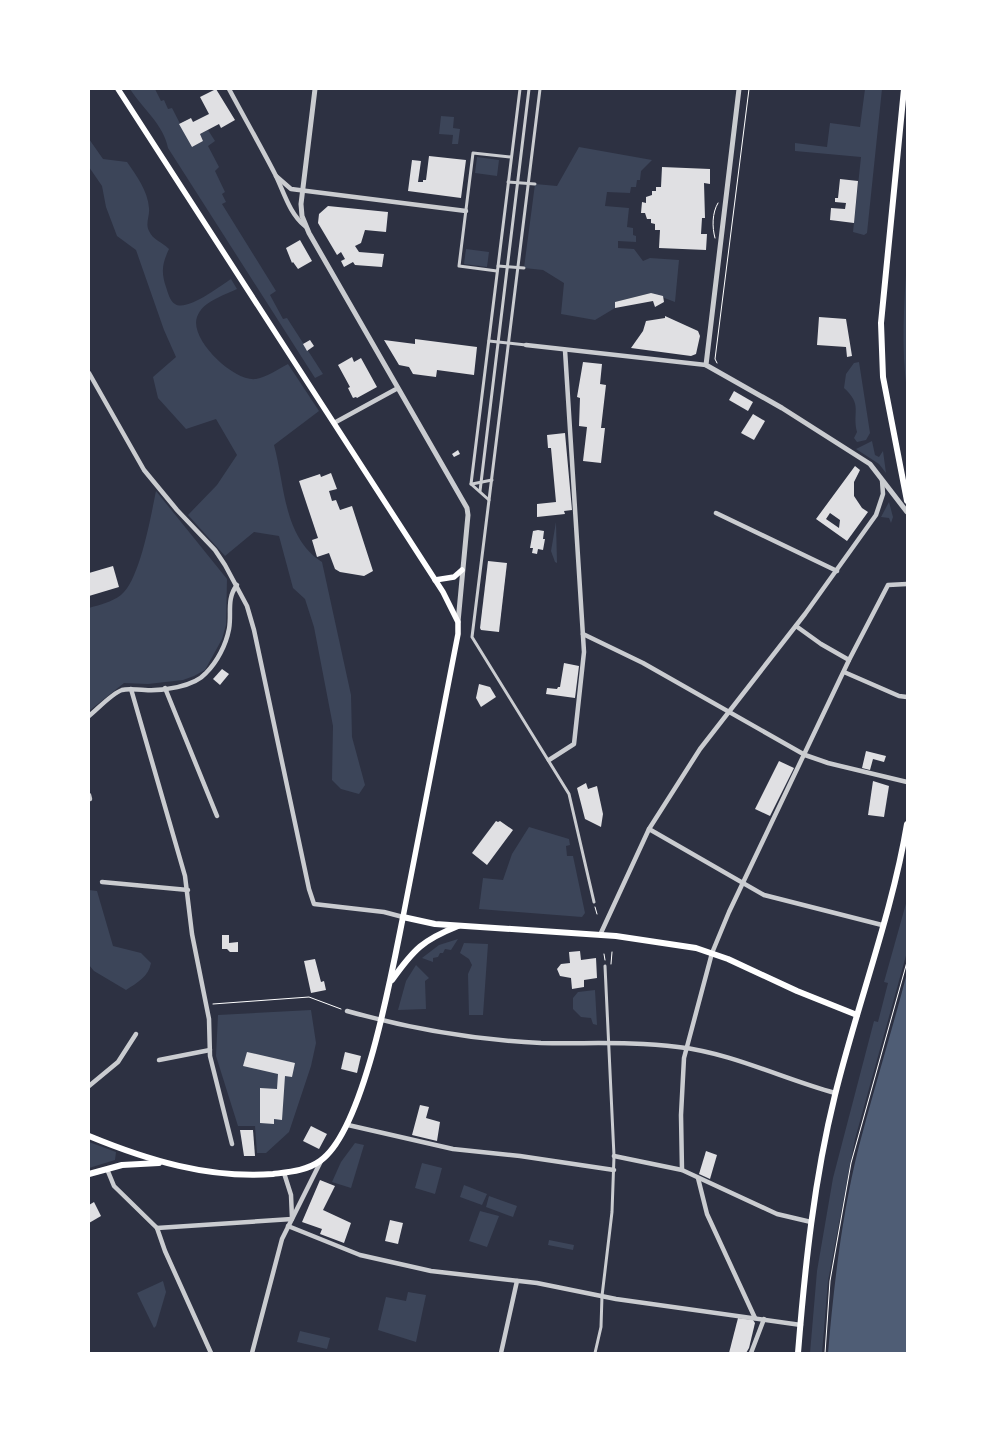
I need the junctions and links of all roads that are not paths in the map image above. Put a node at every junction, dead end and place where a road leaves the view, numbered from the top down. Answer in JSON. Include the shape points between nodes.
{"nodes":[{"id":1,"x":118,"y":89,"type":"edge"},
{"id":2,"x":229,"y":89,"type":"edge"},
{"id":3,"x":315,"y":89,"type":"edge"},
{"id":4,"x":520,"y":89,"type":"edge"},
{"id":5,"x":529,"y":89,"type":"edge"},
{"id":6,"x":540,"y":89,"type":"edge"},
{"id":7,"x":739,"y":89,"type":"edge"},
{"id":8,"x":904,"y":89,"type":"edge"},
{"id":9,"x":511,"y":157,"type":"junction"},
{"id":10,"x":276,"y":176,"type":"junction"},
{"id":11,"x":508,"y":182,"type":"junction"},
{"id":12,"x":518,"y":183,"type":"junction"},
{"id":13,"x":528,"y":184,"type":"junction"},
{"id":14,"x":535,"y":184,"type":"dead end"},
{"id":15,"x":302,"y":191,"type":"junction"},
{"id":16,"x":466,"y":211,"type":"junction"},
{"id":17,"x":305,"y":226,"type":"junction"},
{"id":18,"x":498,"y":266,"type":"junction"},
{"id":19,"x":508,"y":266,"type":"junction"},
{"id":20,"x":518,"y":268,"type":"junction"},
{"id":21,"x":524,"y":268,"type":"dead end"},
{"id":22,"x":497,"y":271,"type":"junction"},
{"id":23,"x":489,"y":341,"type":"junction"},
{"id":24,"x":498,"y":342,"type":"junction"},
{"id":25,"x":509,"y":343,"type":"junction"},
{"id":26,"x":526,"y":344,"type":"joint"},
{"id":27,"x":566,"y":350,"type":"junction"},
{"id":28,"x":706,"y":365,"type":"junction"},
{"id":29,"x":89,"y":372,"type":"edge"},
{"id":30,"x":398,"y":388,"type":"junction"},
{"id":31,"x":334,"y":424,"type":"junction"},
{"id":32,"x":882,"y":478,"type":"junction"},
{"id":33,"x":492,"y":480,"type":"junction"},
{"id":34,"x":481,"y":482,"type":"junction"},
{"id":35,"x":471,"y":484,"type":"junction"},
{"id":36,"x":480,"y":491,"type":"junction"},
{"id":37,"x":489,"y":501,"type":"junction"},
{"id":38,"x":907,"y":501,"type":"edge"},
{"id":39,"x":907,"y":512,"type":"edge"},
{"id":40,"x":716,"y":513,"type":"dead end"},
{"id":41,"x":462,"y":570,"type":"junction"},
{"id":42,"x":837,"y":571,"type":"junction"},
{"id":43,"x":435,"y":580,"type":"junction"},
{"id":44,"x":907,"y":584,"type":"edge"},
{"id":45,"x":237,"y":585,"type":"junction"},
{"id":46,"x":458,"y":622,"type":"junction"},
{"id":47,"x":796,"y":626,"type":"junction"},
{"id":48,"x":583,"y":634,"type":"junction"},
{"id":49,"x":849,"y":660,"type":"junction"},
{"id":50,"x":844,"y":672,"type":"junction"},
{"id":51,"x":165,"y":688,"type":"junction"},
{"id":52,"x":131,"y":689,"type":"junction"},
{"id":53,"x":907,"y":697,"type":"edge"},
{"id":54,"x":729,"y":712,"type":"junction"},
{"id":55,"x":89,"y":716,"type":"edge"},
{"id":56,"x":805,"y":754,"type":"junction"},
{"id":57,"x":549,"y":760,"type":"junction"},
{"id":58,"x":907,"y":782,"type":"edge"},
{"id":59,"x":217,"y":816,"type":"dead end"},
{"id":60,"x":907,"y":824,"type":"edge"},
{"id":61,"x":649,"y":829,"type":"junction"},
{"id":62,"x":102,"y":882,"type":"dead end"},
{"id":63,"x":742,"y":883,"type":"junction"},
{"id":64,"x":188,"y":890,"type":"junction"},
{"id":65,"x":594,"y":902,"type":"road end"},
{"id":66,"x":403,"y":917,"type":"junction"},
{"id":67,"x":461,"y":925,"type":"junction"},
{"id":68,"x":882,"y":925,"type":"junction"},
{"id":69,"x":600,"y":935,"type":"junction"},
{"id":70,"x":712,"y":953,"type":"junction"},
{"id":71,"x":605,"y":966,"type":"dead end"},
{"id":72,"x":390,"y":983,"type":"junction"},
{"id":73,"x":347,"y":1011,"type":"road end"},
{"id":74,"x":857,"y":1014,"type":"junction"},
{"id":75,"x":380,"y":1020,"type":"junction"},
{"id":76,"x":136,"y":1034,"type":"dead end"},
{"id":77,"x":608,"y":1042,"type":"junction"},
{"id":78,"x":686,"y":1048,"type":"junction"},
{"id":79,"x":210,"y":1050,"type":"junction"},
{"id":80,"x":159,"y":1060,"type":"dead end"},
{"id":81,"x":89,"y":1086,"type":"edge"},
{"id":82,"x":835,"y":1094,"type":"junction"},
{"id":83,"x":348,"y":1125,"type":"junction"},
{"id":84,"x":89,"y":1136,"type":"edge"},
{"id":85,"x":232,"y":1144,"type":"dead end"},
{"id":86,"x":614,"y":1156,"type":"junction"},
{"id":87,"x":321,"y":1161,"type":"junction"},
{"id":88,"x":165,"y":1162,"type":"junction"},
{"id":89,"x":107,"y":1169,"type":"junction"},
{"id":90,"x":614,"y":1170,"type":"junction"},
{"id":91,"x":682,"y":1170,"type":"junction"},
{"id":92,"x":284,"y":1173,"type":"junction"},
{"id":93,"x":89,"y":1174,"type":"edge"},
{"id":94,"x":698,"y":1178,"type":"junction"},
{"id":95,"x":292,"y":1219,"type":"junction"},
{"id":96,"x":810,"y":1222,"type":"junction"},
{"id":97,"x":288,"y":1226,"type":"junction"},
{"id":98,"x":157,"y":1228,"type":"junction"},
{"id":99,"x":517,"y":1281,"type":"junction"},
{"id":100,"x":602,"y":1296,"type":"junction"},
{"id":101,"x":755,"y":1318,"type":"junction"},
{"id":102,"x":764,"y":1319,"type":"junction"},
{"id":103,"x":801,"y":1325,"type":"junction"},
{"id":104,"x":211,"y":1353,"type":"edge"},
{"id":105,"x":252,"y":1353,"type":"edge"},
{"id":106,"x":501,"y":1353,"type":"edge"},
{"id":107,"x":595,"y":1353,"type":"edge"},
{"id":108,"x":752,"y":1353,"type":"edge"},
{"id":109,"x":798,"y":1353,"type":"edge"}],
"edges":[{"from":1,"to":31,"type":"main road"},
{"from":2,"to":10,"type":"street"},
{"from":3,"to":15,"type":"street"},
{"from":4,"to":9,"type":"street"},
{"from":5,"to":12,"type":"street"},
{"from":6,"to":13,"type":"street"},
{"from":7,"to":28,"type":"street"},
{"from":8,"to":38,"type":"main road","via":[[880,323],[883,377]]},
{"from":9,"to":11,"type":"street"},
{"from":9,"to":16,"type":"street","via":[[473,153]]},
{"from":10,"to":15,"type":"street","via":[[291,189]]},
{"from":10,"to":17,"type":"street","via":[[288,204]]},
{"from":11,"to":12,"type":"street"},
{"from":11,"to":18,"type":"street"},
{"from":12,"to":13,"type":"street"},
{"from":12,"to":19,"type":"street"},
{"from":13,"to":14,"type":"street"},
{"from":13,"to":20,"type":"street"},
{"from":15,"to":16,"type":"street"},
{"from":15,"to":17,"type":"street"},
{"from":16,"to":22,"type":"street","via":[[459,266]]},
{"from":17,"to":30,"type":"street"},
{"from":18,"to":19,"type":"street"},
{"from":18,"to":22,"type":"street"},
{"from":19,"to":20,"type":"street"},
{"from":19,"to":24,"type":"street"},
{"from":20,"to":21,"type":"street"},
{"from":20,"to":25,"type":"street"},
{"from":22,"to":23,"type":"street"},
{"from":23,"to":24,"type":"street"},
{"from":23,"to":35,"type":"street"},
{"from":24,"to":25,"type":"street"},
{"from":24,"to":34,"type":"street"},
{"from":25,"to":26,"type":"street"},
{"from":25,"to":33,"type":"street"},
{"from":26,"to":27,"type":"street"},
{"from":27,"to":28,"type":"street"},
{"from":27,"to":48,"type":"street"},
{"from":28,"to":32,"type":"street","via":[[870,464]]},
{"from":29,"to":45,"type":"street","via":[[144,470],[215,550]]},
{"from":30,"to":31,"type":"street"},
{"from":30,"to":41,"type":"street","via":[[468,515]]},
{"from":31,"to":43,"type":"main road"},
{"from":32,"to":39,"type":"street"},
{"from":32,"to":42,"type":"street","via":[[883,494],[876,516]]},
{"from":33,"to":34,"type":"street"},
{"from":33,"to":37,"type":"street"},
{"from":34,"to":35,"type":"street"},
{"from":34,"to":36,"type":"street"},
{"from":35,"to":36,"type":"street"},
{"from":36,"to":37,"type":"street"},
{"from":37,"to":57,"type":"street","via":[[472,637]]},
{"from":40,"to":42,"type":"street"},
{"from":41,"to":43,"type":"main road","via":[[454,577]]},
{"from":41,"to":46,"type":"street"},
{"from":42,"to":47,"type":"street"},
{"from":43,"to":46,"type":"main road"},
{"from":44,"to":49,"type":"street","via":[[888,585]]},
{"from":45,"to":51,"type":"street","via":[[230,598],[225,641],[211,667],[197,680]]},
{"from":45,"to":66,"type":"street","via":[[250,613],[314,904]]},
{"from":46,"to":66,"type":"main road","via":[[456,648]]},
{"from":47,"to":49,"type":"street"},
{"from":47,"to":54,"type":"street"},
{"from":48,"to":54,"type":"street","via":[[643,663]]},
{"from":48,"to":57,"type":"street","via":[[582,677],[574,744]]},
{"from":49,"to":50,"type":"street"},
{"from":50,"to":53,"type":"street"},
{"from":50,"to":56,"type":"street"},
{"from":51,"to":52,"type":"street"},
{"from":51,"to":59,"type":"street"},
{"from":52,"to":55,"type":"street","via":[[118,692]]},
{"from":52,"to":64,"type":"street"},
{"from":54,"to":56,"type":"street"},
{"from":54,"to":61,"type":"street","via":[[696,754]]},
{"from":56,"to":58,"type":"street","via":[[828,763]]},
{"from":56,"to":63,"type":"street"},
{"from":57,"to":65,"type":"street","via":[[570,794]]},
{"from":60,"to":68,"type":"main road"},
{"from":61,"to":63,"type":"street"},
{"from":61,"to":69,"type":"street"},
{"from":62,"to":64,"type":"street"},
{"from":63,"to":68,"type":"street","via":[[784,902]]},
{"from":63,"to":70,"type":"street"},
{"from":64,"to":79,"type":"street"},
{"from":66,"to":67,"type":"main road","via":[[435,924]]},
{"from":66,"to":72,"type":"main road"},
{"from":67,"to":69,"type":"main road"},
{"from":67,"to":72,"type":"main road","via":[[425,941],[414,950]]},
{"from":68,"to":74,"type":"main road"},
{"from":69,"to":70,"type":"main road"},
{"from":70,"to":74,"type":"main road","via":[[812,998]]},
{"from":70,"to":78,"type":"street"},
{"from":71,"to":77,"type":"street"},
{"from":72,"to":75,"type":"main road"},
{"from":73,"to":75,"type":"street"},
{"from":74,"to":82,"type":"main road"},
{"from":75,"to":77,"type":"street","via":[[460,1037]]},
{"from":75,"to":83,"type":"main road"},
{"from":76,"to":81,"type":"street","via":[[118,1062]]},
{"from":77,"to":78,"type":"street"},
{"from":77,"to":86,"type":"street"},
{"from":78,"to":82,"type":"street","via":[[751,1064]]},
{"from":78,"to":91,"type":"street","via":[[681,1081]]},
{"from":79,"to":80,"type":"street"},
{"from":79,"to":85,"type":"street"},
{"from":82,"to":96,"type":"main road"},
{"from":83,"to":87,"type":"main road"},
{"from":83,"to":90,"type":"street","via":[[453,1149]]},
{"from":84,"to":88,"type":"main road"},
{"from":86,"to":90,"type":"street"},
{"from":86,"to":91,"type":"street"},
{"from":87,"to":92,"type":"main road","via":[[306,1169]]},
{"from":87,"to":95,"type":"street"},
{"from":88,"to":89,"type":"main road"},
{"from":88,"to":92,"type":"main road","via":[[234,1175]]},
{"from":89,"to":93,"type":"main road"},
{"from":89,"to":98,"type":"street","via":[[114,1186]]},
{"from":90,"to":100,"type":"street"},
{"from":91,"to":94,"type":"street"},
{"from":92,"to":95,"type":"street","via":[[291,1195]]},
{"from":94,"to":96,"type":"street","via":[[781,1215]]},
{"from":94,"to":101,"type":"street","via":[[707,1214]]},
{"from":95,"to":97,"type":"street"},
{"from":95,"to":98,"type":"street"},
{"from":96,"to":103,"type":"main road"},
{"from":97,"to":99,"type":"street","via":[[388,1263]]},
{"from":97,"to":105,"type":"street"},
{"from":98,"to":104,"type":"street"},
{"from":99,"to":100,"type":"street"},
{"from":99,"to":106,"type":"street"},
{"from":100,"to":101,"type":"street"},
{"from":100,"to":107,"type":"street","via":[[601,1327]]},
{"from":101,"to":102,"type":"street"},
{"from":102,"to":103,"type":"street"},
{"from":102,"to":108,"type":"street"},
{"from":103,"to":109,"type":"main road"}]}
